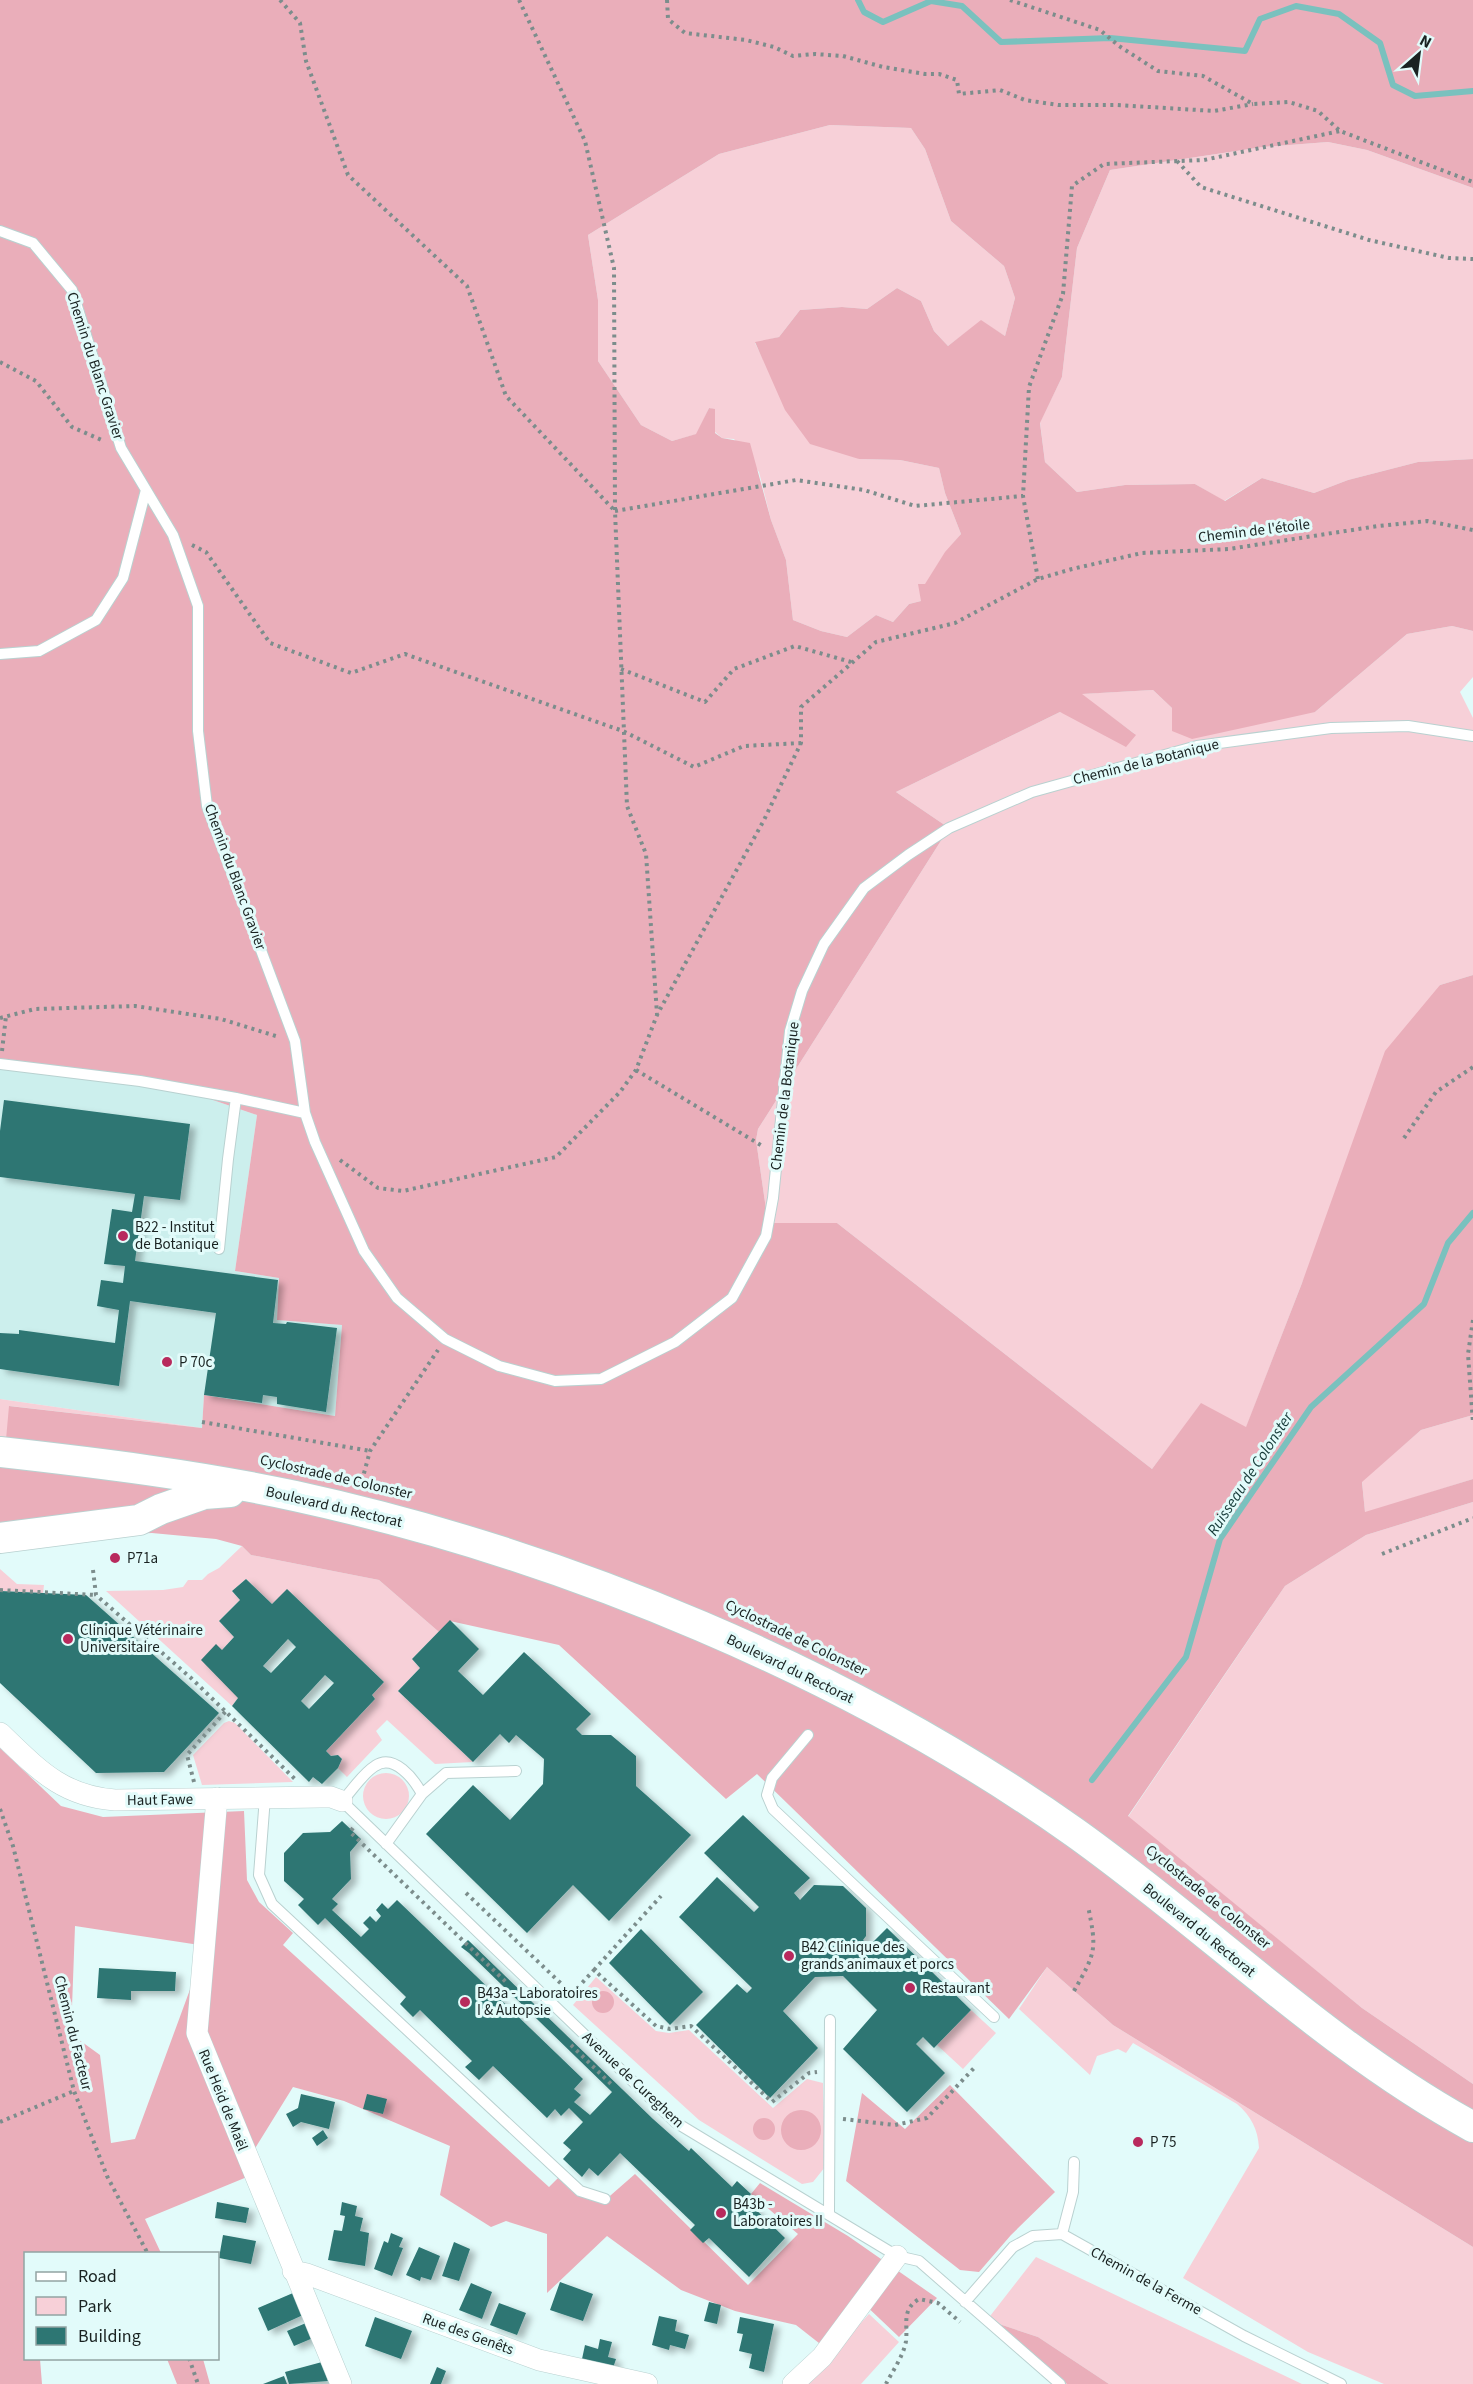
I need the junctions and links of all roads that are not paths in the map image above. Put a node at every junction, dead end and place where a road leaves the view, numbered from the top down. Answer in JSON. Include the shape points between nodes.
{"nodes":[{"id":1,"x":0,"y":231,"type":"edge"},
{"id":2,"x":146,"y":490,"type":"junction"},
{"id":3,"x":0,"y":654,"type":"edge"},
{"id":4,"x":1473,"y":736,"type":"edge"},
{"id":5,"x":0,"y":1064,"type":"edge"},
{"id":6,"x":236,"y":1098,"type":"junction"},
{"id":7,"x":305,"y":1113,"type":"junction"},
{"id":8,"x":219,"y":1249,"type":"dead end"},
{"id":9,"x":0,"y":1452,"type":"edge"},
{"id":10,"x":292,"y":1496,"type":"junction"},
{"id":11,"x":0,"y":1538,"type":"edge"},
{"id":12,"x":0,"y":1732,"type":"edge"},
{"id":13,"x":808,"y":1735,"type":"dead end"},
{"id":14,"x":516,"y":1771,"type":"dead end"},
{"id":15,"x":422,"y":1794,"type":"junction"},
{"id":16,"x":265,"y":1797,"type":"junction"},
{"id":17,"x":208,"y":1799,"type":"junction"},
{"id":18,"x":342,"y":1801,"type":"junction"},
{"id":19,"x":386,"y":1844,"type":"junction"},
{"id":20,"x":994,"y":2017,"type":"dead end"},
{"id":21,"x":830,"y":2020,"type":"dead end"},
{"id":22,"x":1473,"y":2127,"type":"edge"},
{"id":23,"x":1074,"y":2162,"type":"dead end"},
{"id":24,"x":604,"y":2199,"type":"dead end"},
{"id":25,"x":829,"y":2214,"type":"junction"},
{"id":26,"x":1062,"y":2234,"type":"junction"},
{"id":27,"x":897,"y":2256,"type":"junction"},
{"id":28,"x":293,"y":2271,"type":"junction"},
{"id":29,"x":965,"y":2302,"type":"junction"},
{"id":30,"x":340,"y":2384,"type":"edge"},
{"id":31,"x":647,"y":2384,"type":"edge"},
{"id":32,"x":793,"y":2384,"type":"edge"},
{"id":33,"x":1060,"y":2384,"type":"edge"},
{"id":34,"x":1341,"y":2384,"type":"edge"}],
"edges":[{"from":1,"to":2,"type":"lane","name":"Chemin du Blanc Gravier","via":[[33,243],[72,290],[122,448]]},
{"from":2,"to":3,"type":"lane","via":[[123,578],[96,620],[39,651]]},
{"from":2,"to":7,"type":"lane","name":"Chemin du Blanc Gravier","via":[[173,535],[198,606],[198,731],[207,806],[295,1041]]},
{"from":4,"to":7,"type":"lane","name":"Chemin de la Botanique","via":[[1408,726],[1331,728],[1197,746],[1032,792],[949,828],[908,855],[864,888],[824,944],[802,991],[790,1031],[766,1236],[732,1298],[675,1342],[601,1379],[555,1381],[499,1366],[445,1339],[397,1298],[364,1251]]},
{"from":5,"to":6,"type":"lane","via":[[140,1081]]},
{"from":6,"to":7,"type":"lane"},
{"from":6,"to":8,"type":"lane"},
{"from":9,"to":10,"type":"main road","name":"Boulevard du Rectorat","via":[[176,1475]]},
{"from":10,"to":11,"type":"main road","via":[[217,1492],[161,1509],[140,1520]]},
{"from":10,"to":22,"type":"main road","name":"Boulevard du Rectorat","via":[[427,1530],[557,1571],[760,1653],[881,1714],[1005,1786],[1073,1832],[1362,2058]]},
{"from":12,"to":17,"type":"street","name":"Haut Fawe","via":[[50,1779],[87,1796],[115,1800]]},
{"from":13,"to":20,"type":"lane","via":[[772,1778],[767,1795],[773,1809]]},
{"from":14,"to":15,"type":"lane","via":[[446,1773]]},
{"from":15,"to":18,"type":"lane","via":[[415,1780],[388,1763],[375,1765]]},
{"from":15,"to":19,"type":"lane"},
{"from":16,"to":17,"type":"street","name":"Haut Fawe"},
{"from":16,"to":18,"type":"street","name":"Haut Fawe","via":[[331,1797]]},
{"from":16,"to":24,"type":"lane","via":[[259,1875],[272,1904],[580,2191]]},
{"from":17,"to":28,"type":"street","name":"Rue Heid de Maël","via":[[196,2034]]},
{"from":18,"to":19,"type":"lane","name":"Avenue de Cureghem"},
{"from":19,"to":25,"type":"lane","name":"Avenue de Cureghem","via":[[675,2122]]},
{"from":21,"to":25,"type":"lane"},
{"from":23,"to":26,"type":"lane"},
{"from":25,"to":27,"type":"lane","name":"Avenue de Cureghem"},
{"from":26,"to":29,"type":"lane","via":[[1033,2236],[1013,2247]]},
{"from":26,"to":34,"type":"lane","name":"Chemin de la Ferme"},
{"from":27,"to":29,"type":"lane","name":"Avenue de Cureghem","via":[[919,2261]]},
{"from":27,"to":32,"type":"street","via":[[822,2357]]},
{"from":28,"to":30,"type":"street","name":"Rue Heid de Maël"},
{"from":28,"to":31,"type":"street","name":"Rue des Genêts","via":[[539,2360]]},
{"from":29,"to":33,"type":"lane","name":"Avenue de Cureghem"}]}
